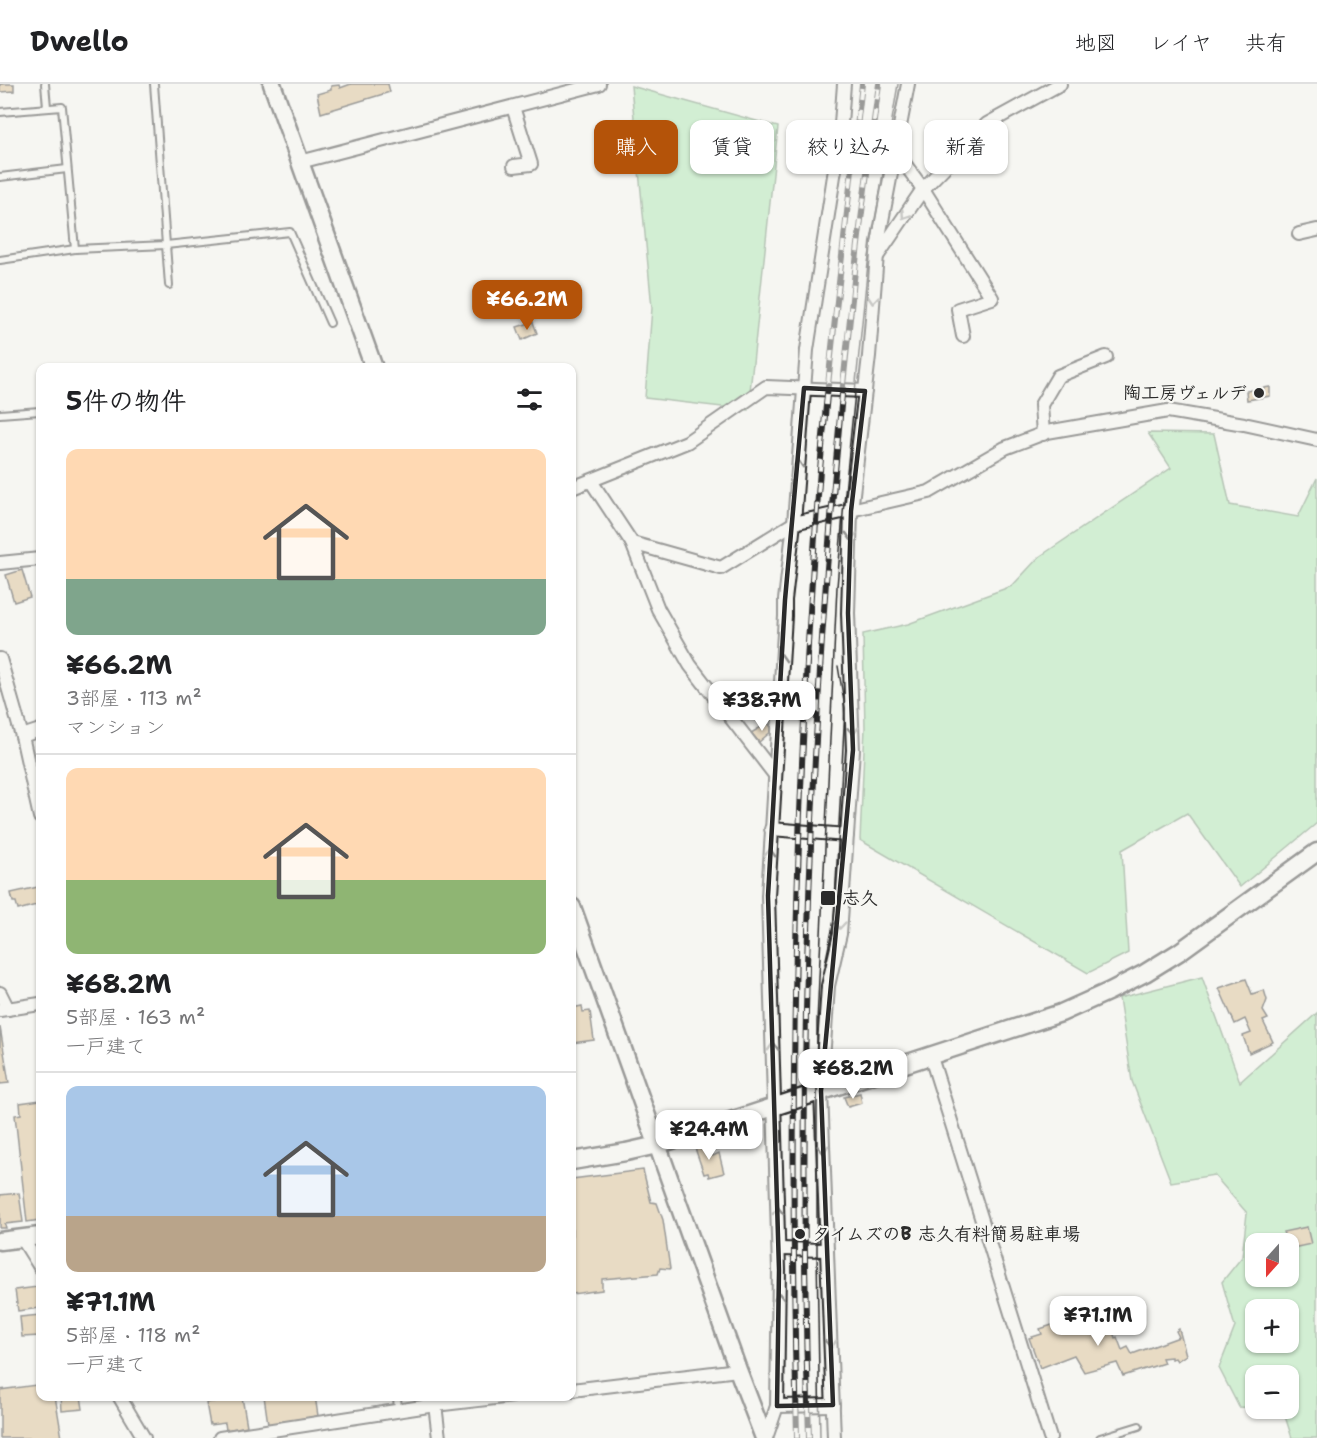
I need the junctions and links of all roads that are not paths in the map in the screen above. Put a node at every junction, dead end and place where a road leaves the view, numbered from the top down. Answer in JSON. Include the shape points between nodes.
{"nodes":[{"id":1,"x":45,"y":84,"type":"edge"},
{"id":2,"x":154,"y":84,"type":"edge"},
{"id":3,"x":272,"y":84,"type":"edge"},
{"id":4,"x":599,"y":84,"type":"edge"},
{"id":5,"x":844,"y":84,"type":"edge"},
{"id":6,"x":908,"y":84,"type":"edge"},
{"id":7,"x":1060,"y":84,"type":"edge"},
{"id":8,"x":513,"y":106,"type":"junction"},
{"id":9,"x":47,"y":107,"type":"junction"},
{"id":10,"x":0,"y":112,"type":"edge"},
{"id":11,"x":902,"y":120,"type":"edge"},
{"id":12,"x":300,"y":162,"type":"junction"},
{"id":13,"x":514,"y":166,"type":"dead end"},
{"id":14,"x":67,"y":169,"type":"junction"},
{"id":15,"x":892,"y":174,"type":"edge"},
{"id":16,"x":912,"y":174,"type":"edge"},
{"id":17,"x":0,"y":177,"type":"edge"},
{"id":18,"x":923,"y":189,"type":"junction"},
{"id":19,"x":1317,"y":230,"type":"edge"},
{"id":20,"x":1299,"y":234,"type":"dead end"},
{"id":21,"x":166,"y":245,"type":"junction"},
{"id":22,"x":75,"y":249,"type":"junction"},
{"id":23,"x":877,"y":258,"type":"junction"},
{"id":24,"x":0,"y":260,"type":"edge"},
{"id":25,"x":169,"y":285,"type":"dead end"},
{"id":26,"x":330,"y":323,"type":"dead end"},
{"id":27,"x":963,"y":336,"type":"dead end"},
{"id":28,"x":1106,"y":357,"type":"dead end"},
{"id":29,"x":372,"y":363,"type":"edge"},
{"id":30,"x":804,"y":388,"type":"junction"},
{"id":31,"x":865,"y":391,"type":"junction"},
{"id":32,"x":36,"y":411,"type":"edge"},
{"id":33,"x":0,"y":414,"type":"edge"},
{"id":34,"x":1043,"y":434,"type":"junction"},
{"id":35,"x":1317,"y":440,"type":"edge"},
{"id":36,"x":591,"y":481,"type":"junction"},
{"id":37,"x":576,"y":487,"type":"edge"},
{"id":38,"x":851,"y":511,"type":"junction"},
{"id":39,"x":794,"y":523,"type":"junction"},
{"id":40,"x":632,"y":543,"type":"junction"},
{"id":41,"x":36,"y":559,"type":"edge"},
{"id":42,"x":0,"y":563,"type":"edge"},
{"id":43,"x":0,"y":659,"type":"edge"},
{"id":44,"x":36,"y":731,"type":"edge"},
{"id":45,"x":22,"y":736,"type":"junction"},
{"id":46,"x":775,"y":775,"type":"junction"},
{"id":47,"x":36,"y":797,"type":"edge"},
{"id":48,"x":771,"y":829,"type":"junction"},
{"id":49,"x":847,"y":835,"type":"junction"},
{"id":50,"x":1317,"y":852,"type":"edge"},
{"id":51,"x":576,"y":932,"type":"edge"},
{"id":52,"x":0,"y":993,"type":"edge"},
{"id":53,"x":36,"y":1005,"type":"edge"},
{"id":54,"x":4,"y":1009,"type":"edge"},
{"id":55,"x":930,"y":1054,"type":"junction"},
{"id":56,"x":821,"y":1091,"type":"junction"},
{"id":57,"x":776,"y":1106,"type":"junction"},
{"id":58,"x":657,"y":1145,"type":"junction"},
{"id":59,"x":576,"y":1160,"type":"edge"},
{"id":60,"x":36,"y":1236,"type":"edge"},
{"id":61,"x":22,"y":1238,"type":"junction"},
{"id":62,"x":0,"y":1241,"type":"edge"},
{"id":63,"x":779,"y":1249,"type":"junction"},
{"id":64,"x":827,"y":1250,"type":"junction"},
{"id":65,"x":36,"y":1261,"type":"edge"},
{"id":66,"x":738,"y":1370,"type":"junction"},
{"id":67,"x":576,"y":1390,"type":"edge"},
{"id":68,"x":122,"y":1401,"type":"edge"},
{"id":69,"x":397,"y":1401,"type":"edge"},
{"id":70,"x":434,"y":1401,"type":"edge"},
{"id":71,"x":833,"y":1405,"type":"junction"},
{"id":72,"x":777,"y":1406,"type":"junction"},
{"id":73,"x":398,"y":1411,"type":"junction"},
{"id":74,"x":1139,"y":1426,"type":"dead end"},
{"id":75,"x":144,"y":1438,"type":"edge"},
{"id":76,"x":220,"y":1438,"type":"edge"},
{"id":77,"x":439,"y":1438,"type":"edge"},
{"id":78,"x":765,"y":1438,"type":"edge"},
{"id":79,"x":834,"y":1438,"type":"edge"},
{"id":80,"x":1050,"y":1438,"type":"edge"},
{"id":81,"x":1100,"y":1438,"type":"edge"}],
"edges":[{"from":1,"to":9,"type":"lane"},
{"from":2,"to":21,"type":"lane"},
{"from":3,"to":12,"type":"street"},
{"from":4,"to":8,"type":"street"},
{"from":5,"to":30,"type":"street"},
{"from":6,"to":11,"type":"street"},
{"from":7,"to":18,"type":"street","via":[[987,124]]},
{"from":8,"to":12,"type":"street"},
{"from":8,"to":13,"type":"street","via":[[531,164]]},
{"from":9,"to":10,"type":"lane"},
{"from":9,"to":14,"type":"lane","via":[[62,107]]},
{"from":12,"to":29,"type":"street"},
{"from":14,"to":17,"type":"lane"},
{"from":14,"to":22,"type":"lane"},
{"from":15,"to":23,"type":"street"},
{"from":16,"to":18,"type":"street"},
{"from":18,"to":23,"type":"street","one_way":true},
{"from":18,"to":27,"type":"street","via":[[992,298],[958,309]]},
{"from":19,"to":20,"type":"street"},
{"from":21,"to":22,"type":"lane"},
{"from":21,"to":25,"type":"lane"},
{"from":21,"to":26,"type":"lane","via":[[290,232]]},
{"from":22,"to":24,"type":"lane"},
{"from":23,"to":31,"type":"street","one_way":true},
{"from":28,"to":34,"type":"street","via":[[1058,376],[1041,405]]},
{"from":30,"to":31,"type":"street"},
{"from":30,"to":36,"type":"street","via":[[766,387],[687,442]]},
{"from":39,"to":30,"type":"street","one_way":true},
{"from":31,"to":38,"type":"street"},
{"from":32,"to":33,"type":"lane"},
{"from":34,"to":35,"type":"street","via":[[1168,411]]},
{"from":34,"to":38,"type":"street","via":[[1005,448],[929,492]]},
{"from":36,"to":37,"type":"street"},
{"from":36,"to":40,"type":"street"},
{"from":38,"to":39,"type":"street"},
{"from":38,"to":49,"type":"street","one_way":true,"via":[[848,613],[853,750]]},
{"from":39,"to":40,"type":"street","via":[[721,567]]},
{"from":46,"to":39,"type":"street","one_way":true,"via":[[784,600]]},
{"from":40,"to":46,"type":"street","via":[[658,609],[690,665]]},
{"from":41,"to":42,"type":"street"},
{"from":43,"to":45,"type":"street"},
{"from":44,"to":45,"type":"street"},
{"from":45,"to":47,"type":"street"},
{"from":46,"to":48,"type":"street"},
{"from":48,"to":49,"type":"street"},
{"from":57,"to":48,"type":"street","one_way":true,"via":[[768,896]]},
{"from":49,"to":56,"type":"street","one_way":true,"via":[[840,934],[828,986]]},
{"from":50,"to":55,"type":"street","via":[[1179,952],[1136,978],[1061,1012]]},
{"from":51,"to":58,"type":"street"},
{"from":52,"to":54,"type":"street"},
{"from":53,"to":54,"type":"street"},
{"from":55,"to":56,"type":"street"},
{"from":55,"to":80,"type":"street"},
{"from":56,"to":57,"type":"street"},
{"from":56,"to":64,"type":"street","one_way":true},
{"from":57,"to":58,"type":"street"},
{"from":63,"to":57,"type":"street","one_way":true},
{"from":58,"to":59,"type":"street"},
{"from":58,"to":66,"type":"street"},
{"from":60,"to":61,"type":"street"},
{"from":61,"to":62,"type":"street"},
{"from":61,"to":65,"type":"street"},
{"from":63,"to":64,"type":"street"},
{"from":72,"to":63,"type":"street","one_way":true},
{"from":64,"to":71,"type":"street","one_way":true},
{"from":66,"to":67,"type":"street"},
{"from":66,"to":78,"type":"street"},
{"from":68,"to":75,"type":"street"},
{"from":69,"to":73,"type":"lane"},
{"from":70,"to":73,"type":"street"},
{"from":70,"to":77,"type":"street"},
{"from":71,"to":72,"type":"street"},
{"from":71,"to":79,"type":"street"},
{"from":72,"to":78,"type":"street"},
{"from":73,"to":76,"type":"street"},
{"from":74,"to":81,"type":"lane"}]}
